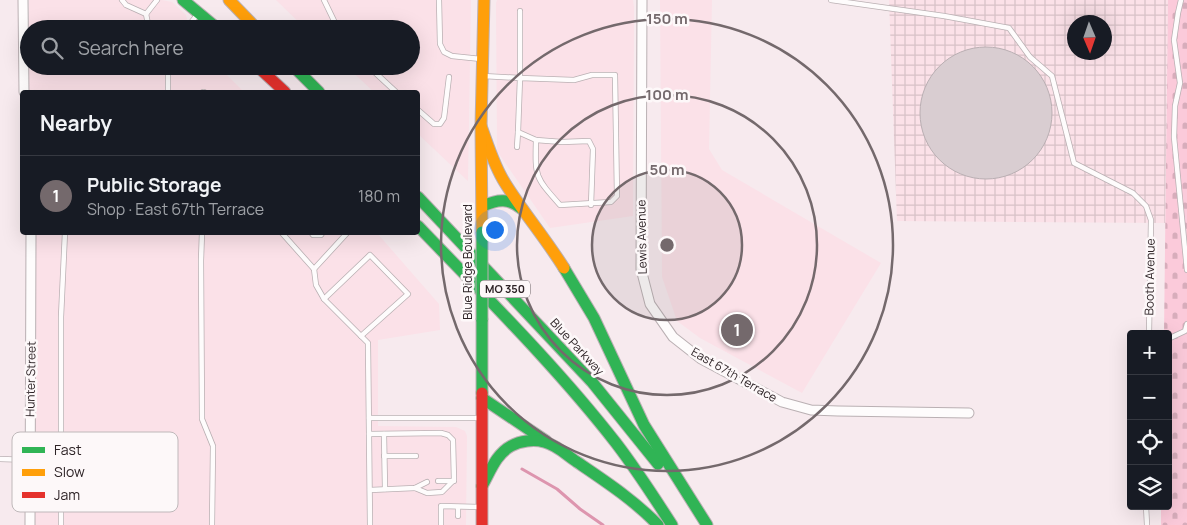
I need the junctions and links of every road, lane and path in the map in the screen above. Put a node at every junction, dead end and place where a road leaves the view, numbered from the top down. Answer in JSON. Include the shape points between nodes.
{"nodes":[{"id":1,"x":23,"y":0,"type":"edge"},
{"id":2,"x":122,"y":0,"type":"edge"},
{"id":3,"x":157,"y":0,"type":"edge"},
{"id":4,"x":183,"y":0,"type":"edge"},
{"id":5,"x":229,"y":0,"type":"edge"},
{"id":6,"x":324,"y":0,"type":"edge"},
{"id":7,"x":439,"y":0,"type":"edge"},
{"id":8,"x":484,"y":0,"type":"edge"},
{"id":9,"x":642,"y":0,"type":"edge"},
{"id":10,"x":831,"y":0,"type":"edge"},
{"id":11,"x":1181,"y":0,"type":"edge"},
{"id":12,"x":520,"y":11,"type":"dead end"},
{"id":13,"x":199,"y":12,"type":"junction"},
{"id":14,"x":146,"y":14,"type":"junction"},
{"id":15,"x":23,"y":20,"type":"edge"},
{"id":16,"x":147,"y":20,"type":"edge"},
{"id":17,"x":193,"y":20,"type":"edge"},
{"id":18,"x":208,"y":20,"type":"edge"},
{"id":19,"x":248,"y":20,"type":"edge"},
{"id":20,"x":334,"y":20,"type":"edge"},
{"id":21,"x":482,"y":59,"type":"junction"},
{"id":22,"x":24,"y":75,"type":"edge"},
{"id":23,"x":168,"y":75,"type":"edge"},
{"id":24,"x":267,"y":75,"type":"edge"},
{"id":25,"x":301,"y":75,"type":"edge"},
{"id":26,"x":378,"y":75,"type":"edge"},
{"id":27,"x":482,"y":76,"type":"junction"},
{"id":28,"x":449,"y":77,"type":"dead end"},
{"id":29,"x":520,"y":78,"type":"junction"},
{"id":30,"x":24,"y":90,"type":"edge"},
{"id":31,"x":168,"y":90,"type":"edge"},
{"id":32,"x":283,"y":90,"type":"edge"},
{"id":33,"x":317,"y":90,"type":"edge"},
{"id":34,"x":394,"y":90,"type":"edge"},
{"id":35,"x":420,"y":112,"type":"edge"},
{"id":36,"x":481,"y":126,"type":"junction"},
{"id":37,"x":518,"y":132,"type":"junction"},
{"id":38,"x":536,"y":140,"type":"junction"},
{"id":39,"x":517,"y":147,"type":"dead end"},
{"id":40,"x":420,"y":199,"type":"edge"},
{"id":41,"x":591,"y":205,"type":"junction"},
{"id":42,"x":483,"y":206,"type":"junction"},
{"id":43,"x":527,"y":214,"type":"junction"},
{"id":44,"x":420,"y":228,"type":"edge"},
{"id":45,"x":31,"y":235,"type":"edge"},
{"id":46,"x":65,"y":235,"type":"edge"},
{"id":47,"x":201,"y":235,"type":"edge"},
{"id":48,"x":283,"y":235,"type":"edge"},
{"id":49,"x":345,"y":235,"type":"edge"},
{"id":50,"x":314,"y":269,"type":"junction"},
{"id":51,"x":1187,"y":270,"type":"edge"},
{"id":52,"x":646,"y":294,"type":"joint"},
{"id":53,"x":324,"y":299,"type":"junction"},
{"id":54,"x":1187,"y":324,"type":"edge"},
{"id":55,"x":1149,"y":330,"type":"edge"},
{"id":56,"x":361,"y":336,"type":"junction"},
{"id":57,"x":1172,"y":337,"type":"edge"},
{"id":58,"x":482,"y":398,"type":"junction"},
{"id":59,"x":968,"y":412,"type":"dead end"},
{"id":60,"x":369,"y":418,"type":"junction"},
{"id":61,"x":482,"y":418,"type":"junction"},
{"id":62,"x":30,"y":432,"type":"edge"},
{"id":63,"x":61,"y":432,"type":"edge"},
{"id":64,"x":369,"y":434,"type":"junction"},
{"id":65,"x":384,"y":434,"type":"junction"},
{"id":66,"x":548,"y":442,"type":"junction"},
{"id":67,"x":384,"y":456,"type":"junction"},
{"id":68,"x":416,"y":456,"type":"dead end"},
{"id":69,"x":438,"y":481,"type":"dead end"},
{"id":70,"x":454,"y":481,"type":"junction"},
{"id":71,"x":428,"y":482,"type":"dead end"},
{"id":72,"x":482,"y":486,"type":"junction"},
{"id":73,"x":415,"y":488,"type":"junction"},
{"id":74,"x":385,"y":489,"type":"junction"},
{"id":75,"x":370,"y":490,"type":"junction"},
{"id":76,"x":458,"y":507,"type":"junction"},
{"id":77,"x":482,"y":507,"type":"junction"},
{"id":78,"x":1146,"y":510,"type":"edge"},
{"id":79,"x":30,"y":512,"type":"edge"},
{"id":80,"x":61,"y":512,"type":"edge"},
{"id":81,"x":458,"y":516,"type":"dead end"},
{"id":82,"x":30,"y":525,"type":"edge"},
{"id":83,"x":61,"y":525,"type":"edge"},
{"id":84,"x":212,"y":525,"type":"edge"},
{"id":85,"x":370,"y":525,"type":"edge"},
{"id":86,"x":441,"y":525,"type":"edge"},
{"id":87,"x":482,"y":525,"type":"edge"},
{"id":88,"x":658,"y":525,"type":"edge"},
{"id":89,"x":672,"y":525,"type":"edge"},
{"id":90,"x":706,"y":525,"type":"edge"},
{"id":91,"x":1147,"y":525,"type":"edge"}],
"edges":[{"from":1,"to":15,"type":"street"},
{"from":2,"to":14,"type":"lane"},
{"from":3,"to":14,"type":"lane"},
{"from":4,"to":13,"type":"main road"},
{"from":5,"to":19,"type":"main road"},
{"from":6,"to":20,"type":"lane"},
{"from":7,"to":21,"type":"lane","via":[[440,44],[444,52]]},
{"from":8,"to":21,"type":"main road","name":"Blue Ridge Boulevard"},
{"from":9,"to":52,"type":"street","name":"Lewis Avenue","via":[[641,269]]},
{"from":10,"to":55,"type":"lane","name":"Booth Avenue","via":[[1009,28],[1030,57],[1052,76],[1074,163],[1133,193],[1146,206],[1151,220]]},
{"from":11,"to":51,"type":"lane","via":[[1174,40],[1180,83],[1174,137]]},
{"from":12,"to":29,"type":"lane"},
{"from":13,"to":17,"type":"lane"},
{"from":13,"to":18,"type":"main road"},
{"from":14,"to":16,"type":"lane"},
{"from":21,"to":27,"type":"main road","name":"Blue Ridge Boulevard"},
{"from":22,"to":30,"type":"street"},
{"from":23,"to":31,"type":"lane"},
{"from":24,"to":32,"type":"main road"},
{"from":25,"to":33,"type":"main road"},
{"from":26,"to":34,"type":"lane"},
{"from":27,"to":29,"type":"lane"},
{"from":27,"to":36,"type":"main road","name":"Blue Ridge Boulevard"},
{"from":28,"to":35,"type":"lane","via":[[444,118],[440,124],[434,124]]},
{"from":29,"to":37,"type":"lane"},
{"from":29,"to":41,"type":"lane","via":[[574,80],[592,75],[615,75],[616,196],[611,202]]},
{"from":36,"to":42,"type":"main road","name":"Blue Ridge Boulevard"},
{"from":36,"to":43,"type":"main road","via":[[499,172]]},
{"from":37,"to":38,"type":"lane"},
{"from":37,"to":39,"type":"lane"},
{"from":38,"to":41,"type":"lane","via":[[536,169],[540,182],[560,205]]},
{"from":38,"to":41,"type":"lane","via":[[588,140],[593,149]]},
{"from":40,"to":90,"type":"main road","name":"Blue Parkway","number":"MO 350","via":[[592,382]]},
{"from":42,"to":43,"type":"main road","via":[[506,200]]},
{"from":42,"to":58,"type":"main road","name":"Blue Ridge Boulevard","bridge":true},
{"from":43,"to":90,"type":"main road","via":[[578,290],[644,425]]},
{"from":44,"to":89,"type":"main road","number":"MO 350","via":[[588,408]]},
{"from":45,"to":62,"type":"street","name":"Hunter Street"},
{"from":46,"to":63,"type":"lane"},
{"from":47,"to":84,"type":"lane","via":[[202,419],[213,446]]},
{"from":48,"to":50,"type":"lane"},
{"from":49,"to":50,"type":"lane"},
{"from":50,"to":53,"type":"lane","via":[[316,285]]},
{"from":52,"to":59,"type":"street","name":"East 67th Terrace","via":[[673,337],[702,359],[782,402],[811,410]]},
{"from":53,"to":56,"type":"lane"},
{"from":53,"to":56,"type":"lane","via":[[370,255],[408,294]]},
{"from":54,"to":57,"type":"lane","via":[[1185,331]]},
{"from":56,"to":60,"type":"lane","via":[[368,344]]},
{"from":58,"to":61,"type":"main road","name":"Blue Ridge Boulevard"},
{"from":58,"to":66,"type":"main road"},
{"from":60,"to":61,"type":"lane"},
{"from":60,"to":64,"type":"lane"},
{"from":61,"to":72,"type":"main road","name":"Blue Ridge Boulevard"},
{"from":64,"to":65,"type":"lane"},
{"from":64,"to":75,"type":"lane"},
{"from":65,"to":67,"type":"lane"},
{"from":65,"to":70,"type":"lane","via":[[448,435],[453,440]]},
{"from":66,"to":72,"type":"main road","via":[[531,441],[511,446]]},
{"from":66,"to":88,"type":"main road","via":[[622,492]]},
{"from":67,"to":68,"type":"lane"},
{"from":67,"to":74,"type":"lane"},
{"from":69,"to":70,"type":"lane"},
{"from":70,"to":73,"type":"lane","via":[[442,492]]},
{"from":71,"to":73,"type":"lane"},
{"from":72,"to":77,"type":"main road","name":"Blue Ridge Boulevard"},
{"from":73,"to":74,"type":"lane"},
{"from":74,"to":75,"type":"lane"},
{"from":75,"to":85,"type":"lane"},
{"from":76,"to":77,"type":"lane"},
{"from":76,"to":81,"type":"lane"},
{"from":76,"to":86,"type":"lane","via":[[441,506]]},
{"from":77,"to":87,"type":"main road","name":"Blue Ridge Boulevard"},
{"from":78,"to":91,"type":"lane"},
{"from":79,"to":82,"type":"street","name":"Hunter Street"},
{"from":80,"to":83,"type":"lane"}]}
